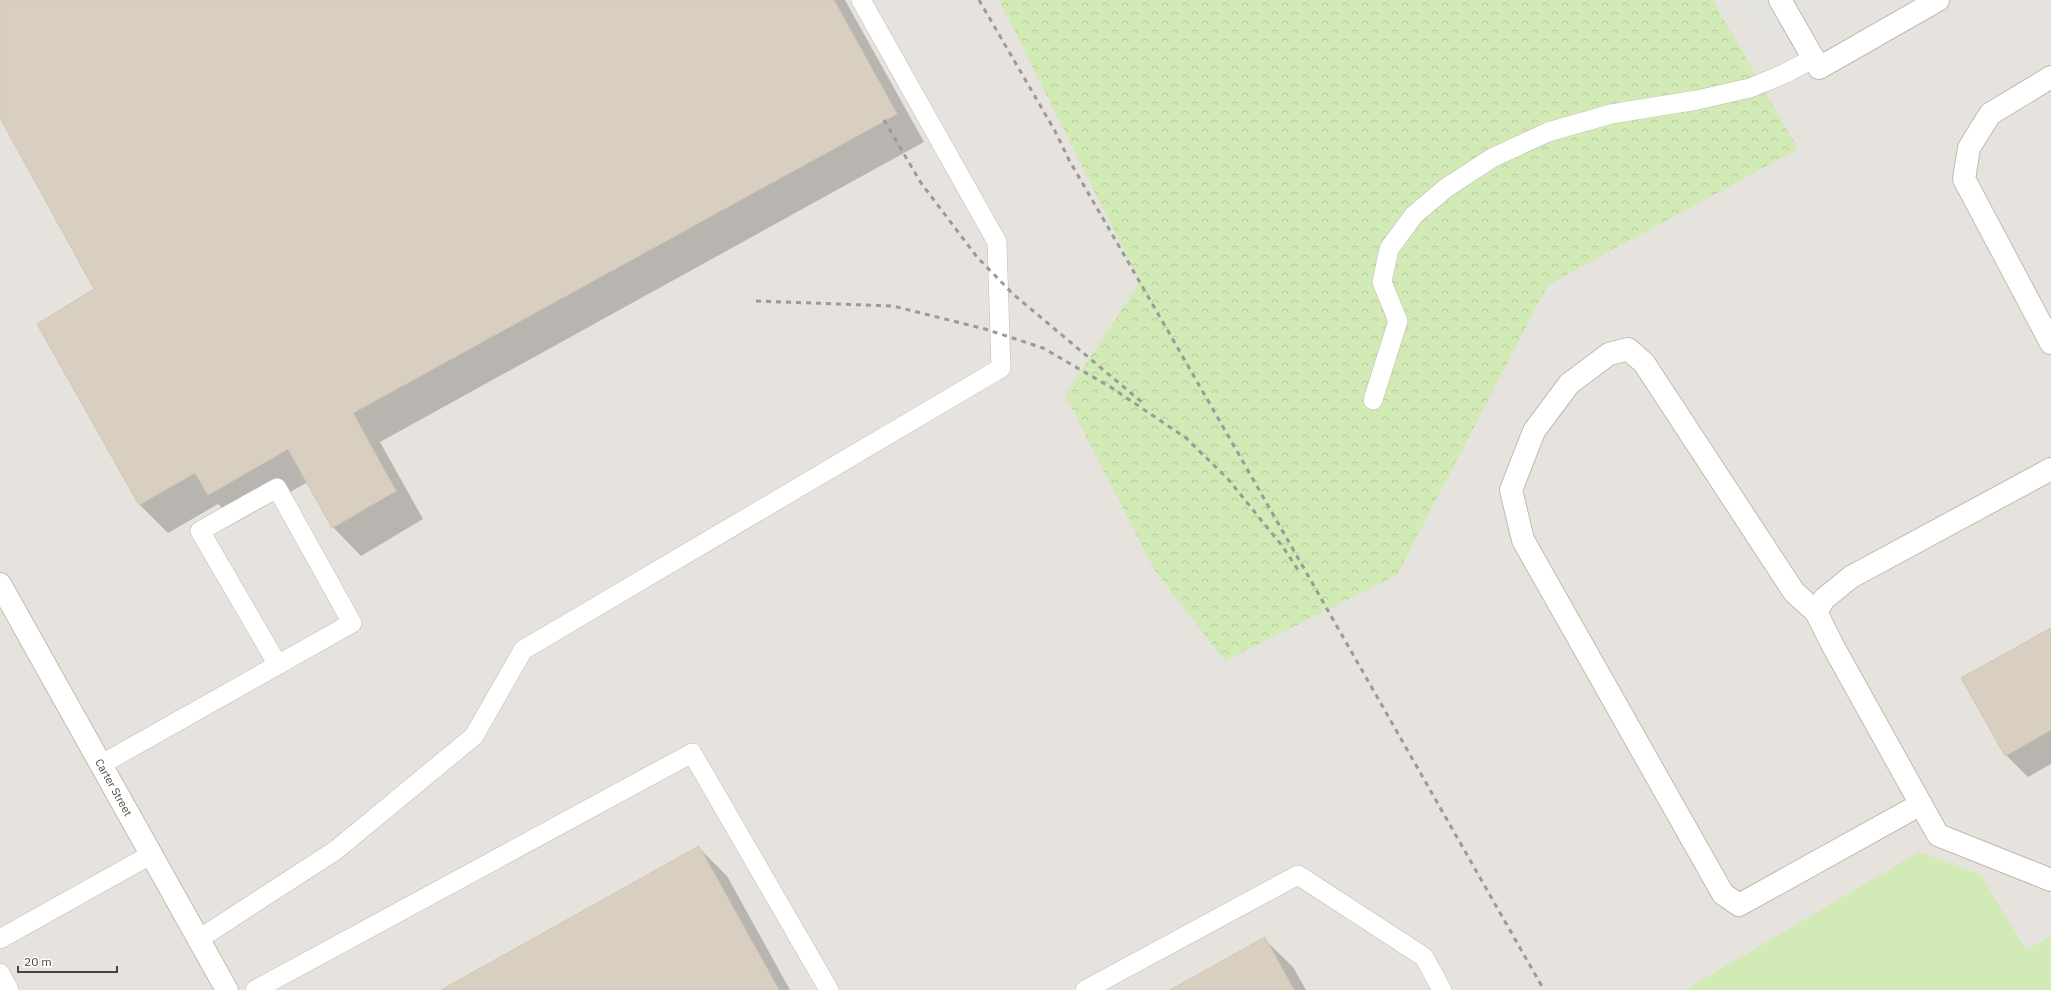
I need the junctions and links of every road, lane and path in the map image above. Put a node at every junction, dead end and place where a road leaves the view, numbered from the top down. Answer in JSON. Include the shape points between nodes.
{"nodes":[{"id":1,"x":861,"y":0,"type":"edge"},
{"id":2,"x":1780,"y":0,"type":"edge"},
{"id":3,"x":1938,"y":0,"type":"edge"},
{"id":4,"x":1814,"y":58,"type":"junction"},
{"id":5,"x":2051,"y":77,"type":"edge"},
{"id":6,"x":2051,"y":343,"type":"edge"},
{"id":7,"x":1373,"y":400,"type":"dead end"},
{"id":8,"x":2051,"y":469,"type":"edge"},
{"id":9,"x":0,"y":584,"type":"edge"},
{"id":10,"x":1816,"y":612,"type":"junction"},
{"id":11,"x":278,"y":665,"type":"junction"},
{"id":12,"x":102,"y":764,"type":"junction"},
{"id":13,"x":1921,"y":804,"type":"junction"},
{"id":14,"x":152,"y":854,"type":"junction"},
{"id":15,"x":2051,"y":880,"type":"edge"},
{"id":16,"x":0,"y":939,"type":"edge"},
{"id":17,"x":199,"y":939,"type":"junction"},
{"id":18,"x":0,"y":973,"type":"edge"},
{"id":19,"x":9,"y":990,"type":"edge"},
{"id":20,"x":227,"y":990,"type":"edge"},
{"id":21,"x":255,"y":990,"type":"edge"},
{"id":22,"x":829,"y":990,"type":"edge"},
{"id":23,"x":1084,"y":990,"type":"edge"},
{"id":24,"x":1442,"y":990,"type":"edge"}],
"edges":[{"from":1,"to":17,"type":"lane","via":[[997,242],[1001,368],[523,650],[474,736],[336,850]]},
{"from":2,"to":4,"type":"street"},
{"from":3,"to":4,"type":"street","via":[[1819,68]]},
{"from":4,"to":7,"type":"lane","via":[[1750,88],[1697,100],[1611,114],[1548,132],[1492,158],[1446,188],[1414,215],[1389,249],[1382,282],[1398,321]]},
{"from":5,"to":6,"type":"street","via":[[1990,114],[1969,148],[1964,179]]},
{"from":8,"to":10,"type":"street","via":[[1851,577],[1824,599]]},
{"from":9,"to":12,"type":"street","name":"Carter Street"},
{"from":10,"to":13,"type":"street"},
{"from":10,"to":13,"type":"street","via":[[1794,592],[1644,363],[1628,349],[1609,354],[1569,384],[1534,431],[1511,490],[1523,540],[1723,894],[1739,905]]},
{"from":11,"to":11,"type":"lane","via":[[352,623],[277,488],[200,531]]},
{"from":11,"to":12,"type":"lane"},
{"from":12,"to":14,"type":"street","name":"Carter Street"},
{"from":13,"to":15,"type":"street","via":[[1938,835]]},
{"from":14,"to":16,"type":"lane"},
{"from":14,"to":17,"type":"street","name":"Carter Street"},
{"from":17,"to":20,"type":"street","name":"Carter Street"},
{"from":18,"to":19,"type":"lane"},
{"from":21,"to":22,"type":"lane","via":[[692,753]]},
{"from":23,"to":24,"type":"lane","via":[[1298,876],[1424,956]]}]}
